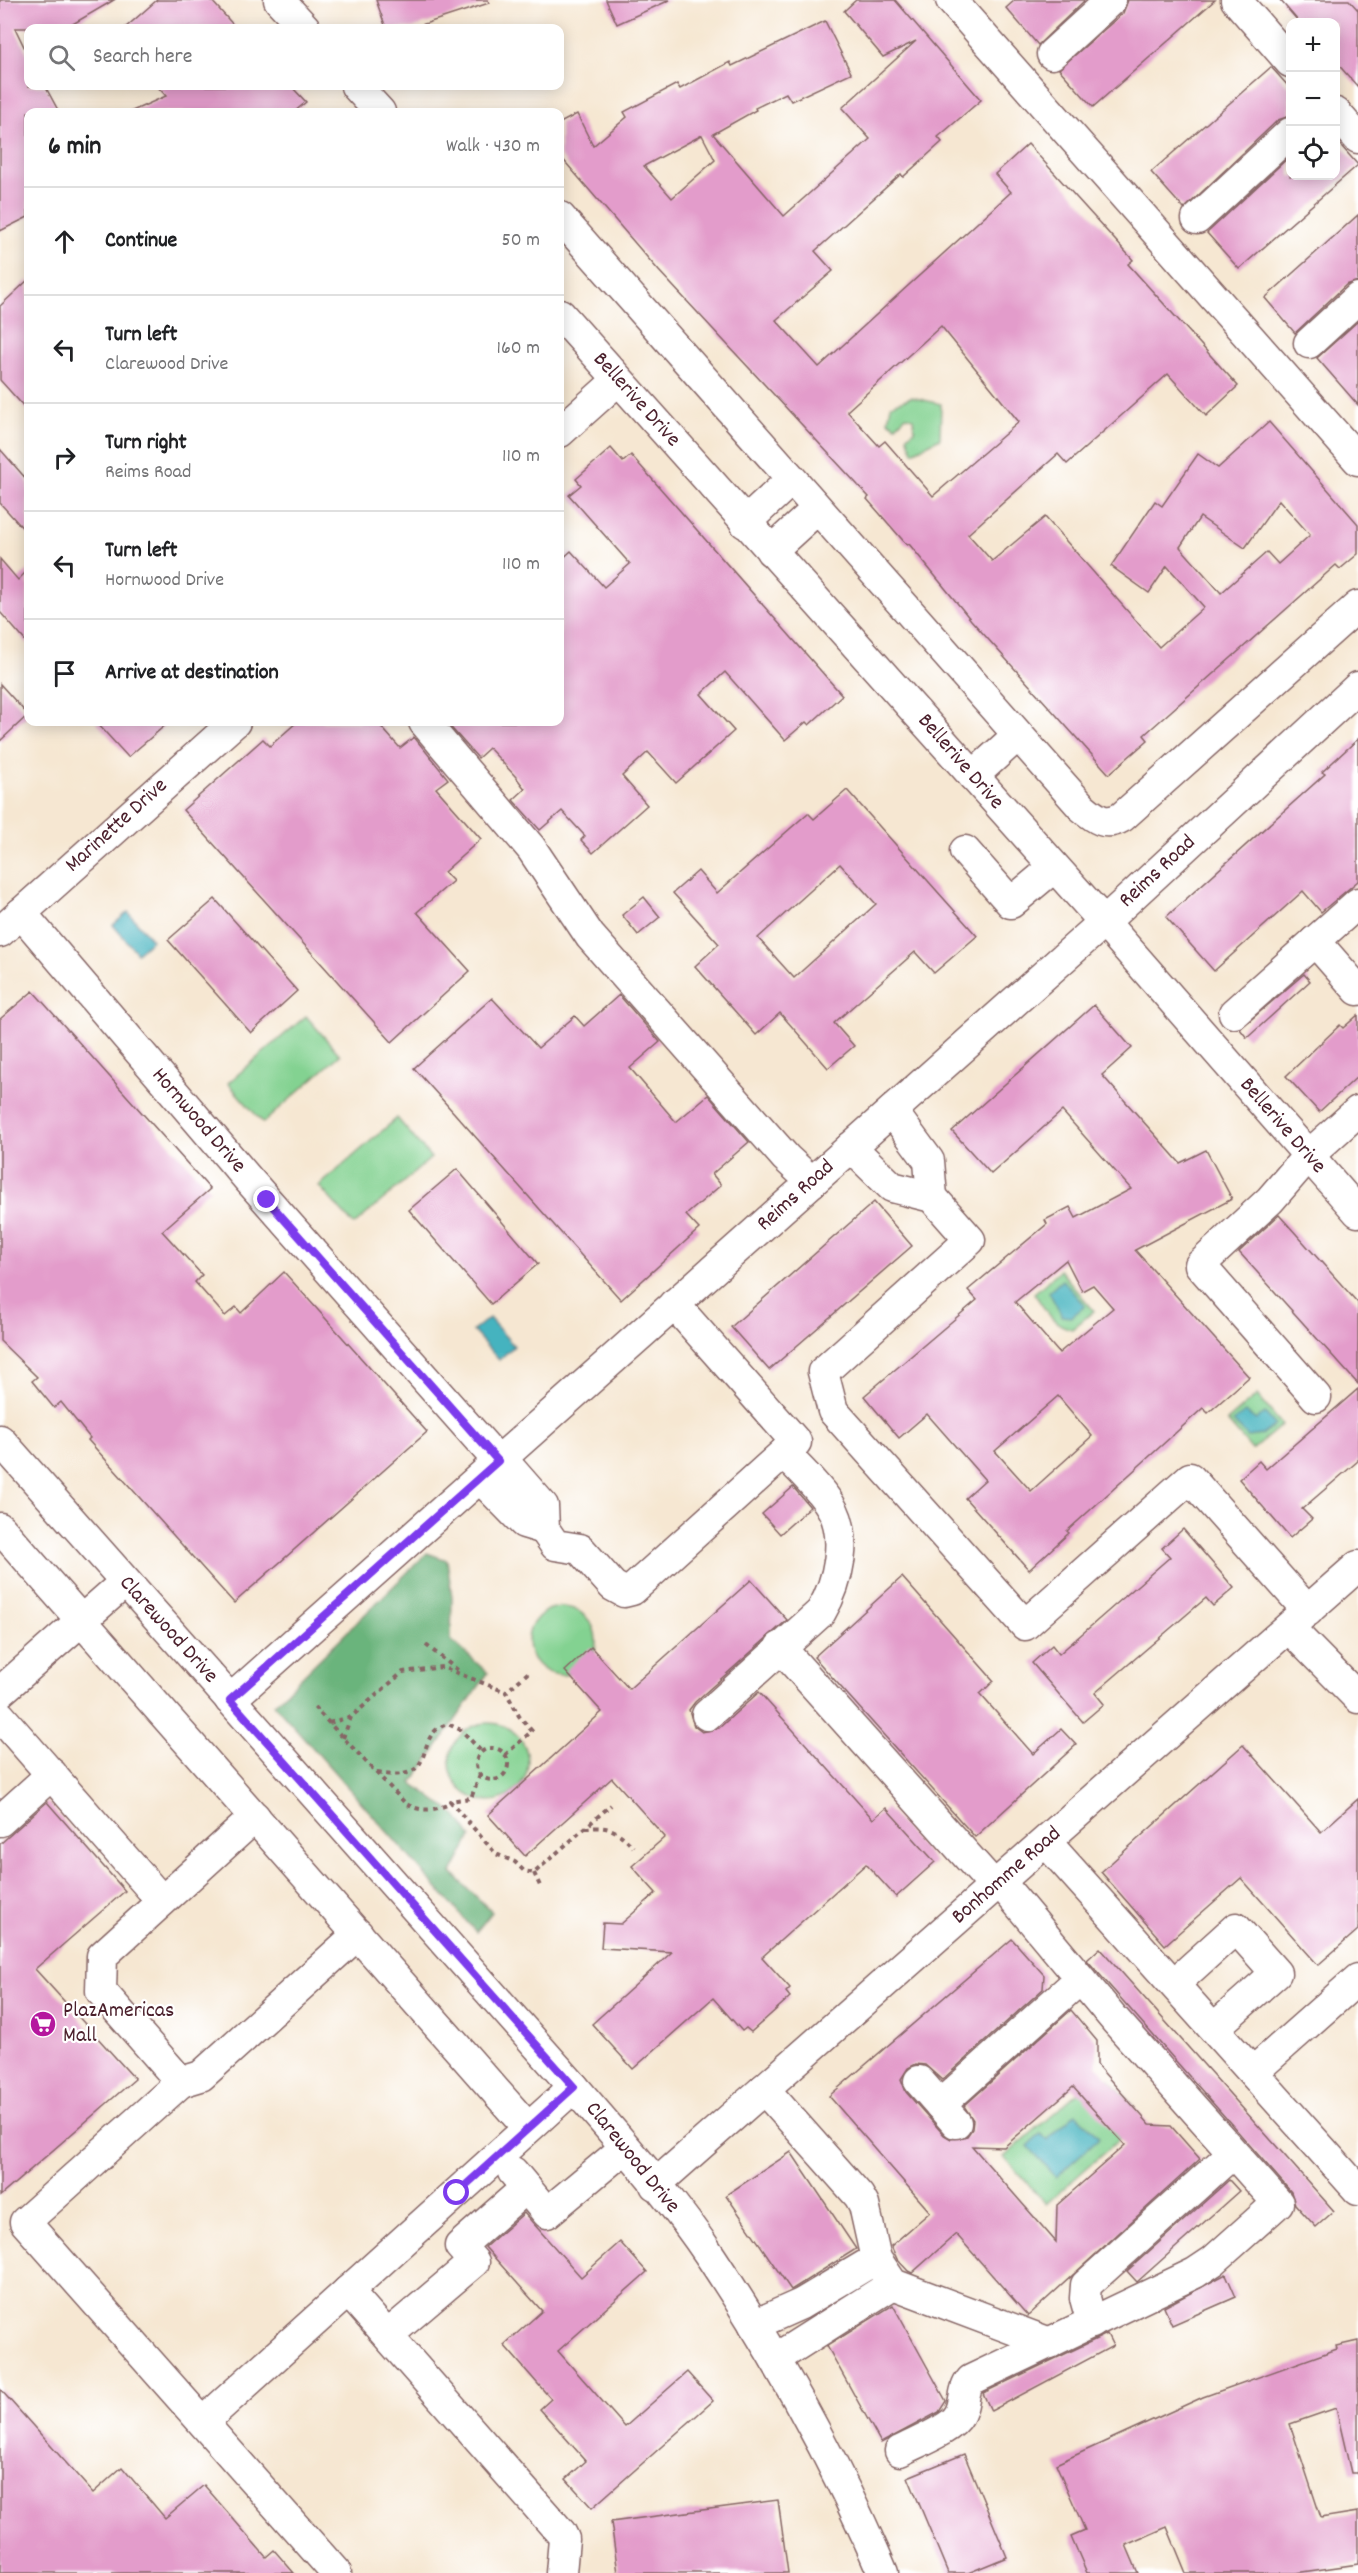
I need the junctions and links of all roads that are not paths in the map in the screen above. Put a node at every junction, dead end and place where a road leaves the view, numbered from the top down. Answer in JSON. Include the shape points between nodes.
{"nodes":[{"id":1,"x":279,"y":0,"type":"edge"},
{"id":2,"x":951,"y":0,"type":"edge"},
{"id":3,"x":1111,"y":0,"type":"edge"},
{"id":4,"x":1236,"y":0,"type":"edge"},
{"id":5,"x":301,"y":24,"type":"edge"},
{"id":6,"x":1052,"y":54,"type":"dead end"},
{"id":7,"x":1286,"y":57,"type":"edge"},
{"id":8,"x":360,"y":90,"type":"edge"},
{"id":9,"x":376,"y":108,"type":"edge"},
{"id":10,"x":1340,"y":118,"type":"edge"},
{"id":11,"x":1286,"y":138,"type":"edge"},
{"id":12,"x":1358,"y":138,"type":"edge"},
{"id":13,"x":1197,"y":219,"type":"dead end"},
{"id":14,"x":564,"y":222,"type":"edge"},
{"id":15,"x":1358,"y":298,"type":"edge"},
{"id":16,"x":564,"y":319,"type":"edge"},
{"id":17,"x":1309,"y":343,"type":"dead end"},
{"id":18,"x":618,"y":380,"type":"junction"},
{"id":19,"x":564,"y":428,"type":"edge"},
{"id":20,"x":1358,"y":460,"type":"edge"},
{"id":21,"x":791,"y":480,"type":"junction"},
{"id":22,"x":817,"y":509,"type":"junction"},
{"id":23,"x":746,"y":523,"type":"junction"},
{"id":24,"x":771,"y":551,"type":"junction"},
{"id":25,"x":1358,"y":606,"type":"edge"},
{"id":26,"x":1358,"y":687,"type":"edge"},
{"id":27,"x":230,"y":726,"type":"edge"},
{"id":28,"x":427,"y":726,"type":"edge"},
{"id":29,"x":1018,"y":735,"type":"junction"},
{"id":30,"x":973,"y":776,"type":"junction"},
{"id":31,"x":965,"y":851,"type":"dead end"},
{"id":32,"x":1053,"y":868,"type":"junction"},
{"id":33,"x":1358,"y":903,"type":"edge"},
{"id":34,"x":10,"y":922,"type":"edge"},
{"id":35,"x":1104,"y":922,"type":"junction"},
{"id":36,"x":1315,"y":941,"type":"junction"},
{"id":37,"x":1358,"y":990,"type":"edge"},
{"id":38,"x":1205,"y":1038,"type":"junction"},
{"id":39,"x":892,"y":1111,"type":"junction"},
{"id":40,"x":1358,"y":1111,"type":"edge"},
{"id":41,"x":851,"y":1147,"type":"junction"},
{"id":42,"x":1308,"y":1156,"type":"junction"},
{"id":43,"x":812,"y":1182,"type":"junction"},
{"id":44,"x":932,"y":1197,"type":"junction"},
{"id":45,"x":1358,"y":1212,"type":"edge"},
{"id":46,"x":674,"y":1304,"type":"junction"},
{"id":47,"x":1316,"y":1397,"type":"dead end"},
{"id":48,"x":0,"y":1440,"type":"edge"},
{"id":49,"x":784,"y":1453,"type":"junction"},
{"id":50,"x":493,"y":1466,"type":"junction"},
{"id":51,"x":0,"y":1528,"type":"edge"},
{"id":52,"x":1358,"y":1566,"type":"edge"},
{"id":53,"x":125,"y":1582,"type":"junction"},
{"id":54,"x":1299,"y":1619,"type":"junction"},
{"id":55,"x":82,"y":1620,"type":"junction"},
{"id":56,"x":780,"y":1647,"type":"junction"},
{"id":57,"x":0,"y":1692,"type":"edge"},
{"id":58,"x":1358,"y":1698,"type":"edge"},
{"id":59,"x":230,"y":1700,"type":"junction"},
{"id":60,"x":707,"y":1715,"type":"dead end"},
{"id":61,"x":0,"y":1716,"type":"edge"},
{"id":62,"x":52,"y":1774,"type":"junction"},
{"id":63,"x":255,"y":1817,"type":"junction"},
{"id":64,"x":0,"y":1821,"type":"edge"},
{"id":65,"x":1046,"y":1842,"type":"junction"},
{"id":66,"x":997,"y":1884,"type":"junction"},
{"id":67,"x":162,"y":1901,"type":"junction"},
{"id":68,"x":358,"y":1934,"type":"junction"},
{"id":69,"x":1080,"y":1979,"type":"junction"},
{"id":70,"x":1358,"y":1980,"type":"edge"},
{"id":71,"x":1174,"y":1984,"type":"junction"},
{"id":72,"x":1214,"y":2028,"type":"junction"},
{"id":73,"x":1253,"y":2072,"type":"junction"},
{"id":74,"x":919,"y":2081,"type":"dead end"},
{"id":75,"x":181,"y":2082,"type":"junction"},
{"id":76,"x":574,"y":2087,"type":"junction"},
{"id":77,"x":764,"y":2089,"type":"junction"},
{"id":78,"x":528,"y":2128,"type":"junction"},
{"id":79,"x":626,"y":2148,"type":"junction"},
{"id":80,"x":1233,"y":2152,"type":"junction"},
{"id":81,"x":499,"y":2155,"type":"junction"},
{"id":82,"x":655,"y":2185,"type":"junction"},
{"id":83,"x":526,"y":2188,"type":"junction"},
{"id":84,"x":1358,"y":2190,"type":"edge"},
{"id":85,"x":876,"y":2259,"type":"junction"},
{"id":86,"x":892,"y":2284,"type":"junction"},
{"id":87,"x":348,"y":2291,"type":"junction"},
{"id":88,"x":1092,"y":2323,"type":"junction"},
{"id":89,"x":754,"y":2325,"type":"junction"},
{"id":90,"x":388,"y":2335,"type":"junction"},
{"id":91,"x":1050,"y":2343,"type":"junction"},
{"id":92,"x":775,"y":2359,"type":"junction"},
{"id":93,"x":203,"y":2422,"type":"junction"},
{"id":94,"x":900,"y":2451,"type":"dead end"},
{"id":95,"x":336,"y":2573,"type":"edge"},
{"id":96,"x":561,"y":2573,"type":"edge"},
{"id":97,"x":883,"y":2573,"type":"edge"}],
"edges":[{"from":1,"to":5,"type":"street"},
{"from":2,"to":20,"type":"street"},
{"from":3,"to":6,"type":"street"},
{"from":4,"to":7,"type":"street"},
{"from":8,"to":9,"type":"street"},
{"from":10,"to":12,"type":"street"},
{"from":11,"to":13,"type":"street"},
{"from":14,"to":21,"type":"street"},
{"from":15,"to":17,"type":"street"},
{"from":16,"to":18,"type":"street","name":"Bellerive Drive"},
{"from":18,"to":19,"type":"street"},
{"from":18,"to":23,"type":"street","name":"Bellerive Drive"},
{"from":21,"to":22,"type":"street"},
{"from":21,"to":23,"type":"street"},
{"from":22,"to":24,"type":"street"},
{"from":22,"to":29,"type":"street"},
{"from":23,"to":24,"type":"street","name":"Bellerive Drive"},
{"from":24,"to":30,"type":"street","name":"Bellerive Drive"},
{"from":25,"to":29,"type":"street","via":[[1114,821],[1098,819],[1082,807]]},
{"from":26,"to":35,"type":"street","name":"Reims Road"},
{"from":27,"to":34,"type":"street","name":"Marinette Drive"},
{"from":28,"to":43,"type":"street","via":[[531,848],[590,936],[786,1158]]},
{"from":29,"to":30,"type":"street"},
{"from":30,"to":32,"type":"street","name":"Bellerive Drive"},
{"from":31,"to":32,"type":"street","via":[[1011,903]]},
{"from":32,"to":35,"type":"street","name":"Bellerive Drive"},
{"from":33,"to":36,"type":"street"},
{"from":34,"to":50,"type":"street","name":"Hornwood Drive","via":[[255,1186]]},
{"from":35,"to":38,"type":"street","name":"Bellerive Drive"},
{"from":35,"to":39,"type":"street","name":"Reims Road"},
{"from":36,"to":37,"type":"street"},
{"from":36,"to":38,"type":"street"},
{"from":38,"to":42,"type":"street","name":"Bellerive Drive"},
{"from":39,"to":41,"type":"street","name":"Reims Road"},
{"from":39,"to":44,"type":"street","via":[[929,1161]]},
{"from":40,"to":42,"type":"street"},
{"from":41,"to":43,"type":"street","name":"Reims Road"},
{"from":41,"to":44,"type":"street","via":[[892,1187]]},
{"from":42,"to":45,"type":"street","name":"Bellerive Drive"},
{"from":42,"to":47,"type":"street","via":[[1270,1200],[1200,1265]]},
{"from":43,"to":46,"type":"street","name":"Reims Road"},
{"from":44,"to":54,"type":"street","via":[[970,1240],[823,1372],[833,1411],[1025,1625],[1190,1478]]},
{"from":46,"to":49,"type":"street","via":[[796,1442]]},
{"from":46,"to":50,"type":"street","name":"Reims Road"},
{"from":48,"to":53,"type":"street","name":"Clarewood Drive"},
{"from":49,"to":50,"type":"street","name":"Hornwood Drive","via":[[632,1590],[624,1592],[613,1586],[580,1549],[555,1545],[544,1529],[524,1522]]},
{"from":49,"to":56,"type":"street","via":[[831,1506],[842,1547],[831,1595],[821,1612]]},
{"from":50,"to":59,"type":"street","name":"Reims Road"},
{"from":51,"to":55,"type":"street"},
{"from":52,"to":54,"type":"street","name":"Bonhomme Road"},
{"from":53,"to":55,"type":"street"},
{"from":53,"to":59,"type":"street","name":"Clarewood Drive"},
{"from":54,"to":58,"type":"street"},
{"from":54,"to":65,"type":"street","name":"Bonhomme Road"},
{"from":55,"to":57,"type":"street"},
{"from":55,"to":63,"type":"street"},
{"from":56,"to":60,"type":"street"},
{"from":56,"to":66,"type":"street"},
{"from":59,"to":76,"type":"street","name":"Clarewood Drive"},
{"from":61,"to":62,"type":"street"},
{"from":62,"to":64,"type":"street"},
{"from":62,"to":67,"type":"street"},
{"from":63,"to":67,"type":"street"},
{"from":63,"to":68,"type":"street"},
{"from":65,"to":66,"type":"street","name":"Bonhomme Road"},
{"from":65,"to":71,"type":"street"},
{"from":66,"to":69,"type":"street"},
{"from":66,"to":77,"type":"street","name":"Bonhomme Road"},
{"from":67,"to":75,"type":"street","via":[[102,1956],[101,1991]]},
{"from":68,"to":75,"type":"street","via":[[201,2076]]},
{"from":68,"to":78,"type":"street"},
{"from":69,"to":74,"type":"street","via":[[948,2114]]},
{"from":69,"to":80,"type":"street"},
{"from":70,"to":73,"type":"street"},
{"from":71,"to":72,"type":"street"},
{"from":71,"to":72,"type":"street","via":[[1236,1928],[1276,1973]]},
{"from":72,"to":73,"type":"street"},
{"from":73,"to":84,"type":"street"},
{"from":75,"to":93,"type":"street","via":[[25,2222]]},
{"from":76,"to":78,"type":"street"},
{"from":76,"to":79,"type":"street","name":"Clarewood Drive"},
{"from":77,"to":82,"type":"street","name":"Bonhomme Road"},
{"from":77,"to":85,"type":"street","via":[[859,2196]]},
{"from":78,"to":81,"type":"street"},
{"from":79,"to":82,"type":"street","name":"Clarewood Drive"},
{"from":79,"to":83,"type":"street","via":[[547,2213]]},
{"from":80,"to":88,"type":"street","via":[[1086,2285],[1085,2298]]},
{"from":80,"to":88,"type":"street","via":[[1278,2203],[1205,2267]]},
{"from":81,"to":83,"type":"street"},
{"from":81,"to":87,"type":"street"},
{"from":82,"to":89,"type":"street","name":"Clarewood Drive","via":[[710,2256]]},
{"from":83,"to":90,"type":"street","via":[[460,2246],[474,2262]]},
{"from":85,"to":86,"type":"street"},
{"from":85,"to":89,"type":"street","via":[[801,2304]]},
{"from":86,"to":91,"type":"street"},
{"from":86,"to":92,"type":"street"},
{"from":87,"to":90,"type":"street"},
{"from":87,"to":93,"type":"street"},
{"from":88,"to":91,"type":"street"},
{"from":89,"to":92,"type":"street","name":"Clarewood Drive"},
{"from":90,"to":96,"type":"street","via":[[561,2533]]},
{"from":91,"to":94,"type":"street","via":[[971,2380],[959,2416],[951,2424]]},
{"from":92,"to":97,"type":"street","name":"Clarewood Drive","via":[[838,2472]]},
{"from":93,"to":95,"type":"street"}]}
